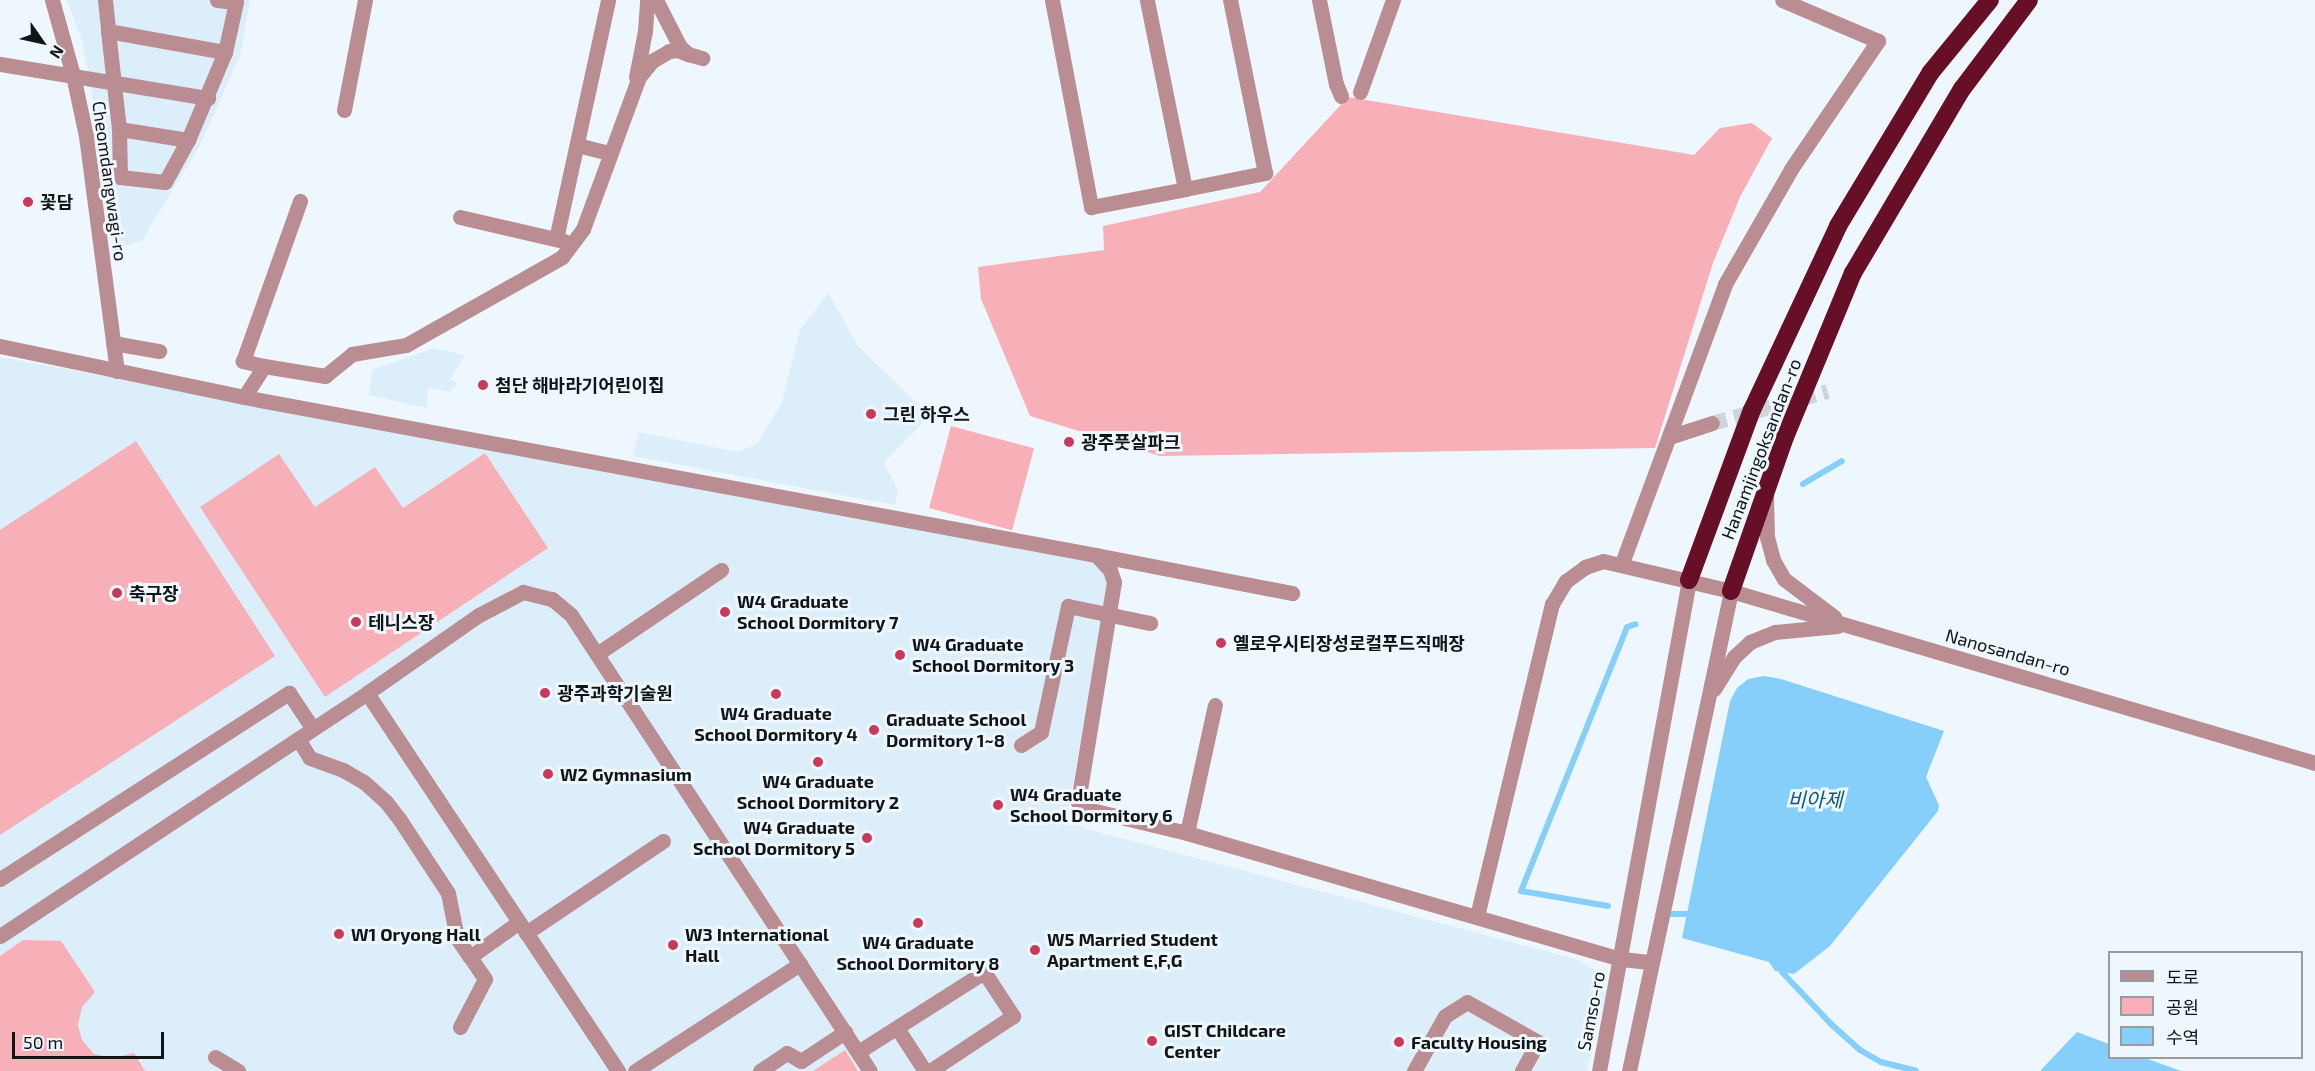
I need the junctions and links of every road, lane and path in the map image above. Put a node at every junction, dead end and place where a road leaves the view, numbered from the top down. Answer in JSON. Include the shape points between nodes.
{"nodes":[{"id":1,"x":52,"y":0,"type":"edge"},
{"id":2,"x":105,"y":0,"type":"edge"},
{"id":3,"x":217,"y":0,"type":"edge"},
{"id":4,"x":365,"y":0,"type":"edge"},
{"id":5,"x":608,"y":0,"type":"edge"},
{"id":6,"x":646,"y":0,"type":"edge"},
{"id":7,"x":656,"y":0,"type":"edge"},
{"id":8,"x":1052,"y":0,"type":"edge"},
{"id":9,"x":1147,"y":0,"type":"edge"},
{"id":10,"x":1230,"y":0,"type":"edge"},
{"id":11,"x":1319,"y":0,"type":"edge"},
{"id":12,"x":1394,"y":0,"type":"edge"},
{"id":13,"x":1782,"y":0,"type":"edge"},
{"id":14,"x":1990,"y":0,"type":"edge"},
{"id":15,"x":2029,"y":0,"type":"edge"},
{"id":16,"x":108,"y":31,"type":"junction"},
{"id":17,"x":225,"y":52,"type":"junction"},
{"id":18,"x":0,"y":64,"type":"edge"},
{"id":19,"x":73,"y":75,"type":"junction"},
{"id":20,"x":115,"y":80,"type":"junction"},
{"id":21,"x":634,"y":84,"type":"junction"},
{"id":22,"x":1360,"y":92,"type":"dead end"},
{"id":23,"x":1341,"y":96,"type":"dead end"},
{"id":24,"x":208,"y":98,"type":"junction"},
{"id":25,"x":344,"y":110,"type":"dead end"},
{"id":26,"x":119,"y":129,"type":"junction"},
{"id":27,"x":188,"y":140,"type":"junction"},
{"id":28,"x":577,"y":145,"type":"junction"},
{"id":29,"x":610,"y":153,"type":"junction"},
{"id":30,"x":1185,"y":189,"type":"junction"},
{"id":31,"x":300,"y":201,"type":"dead end"},
{"id":32,"x":460,"y":217,"type":"dead end"},
{"id":33,"x":556,"y":239,"type":"junction"},
{"id":34,"x":573,"y":243,"type":"junction"},
{"id":35,"x":113,"y":344,"type":"junction"},
{"id":36,"x":0,"y":346,"type":"edge"},
{"id":37,"x":159,"y":351,"type":"dead end"},
{"id":38,"x":264,"y":366,"type":"junction"},
{"id":39,"x":117,"y":371,"type":"junction"},
{"id":40,"x":244,"y":397,"type":"junction"},
{"id":41,"x":1713,"y":423,"type":"tunnel mouth"},
{"id":42,"x":1669,"y":437,"type":"junction"},
{"id":43,"x":1766,"y":490,"type":"junction"},
{"id":44,"x":1096,"y":555,"type":"junction"},
{"id":45,"x":1622,"y":563,"type":"junction"},
{"id":46,"x":722,"y":570,"type":"dead end"},
{"id":47,"x":1689,"y":580,"type":"junction"},
{"id":48,"x":1731,"y":591,"type":"junction"},
{"id":49,"x":1292,"y":593,"type":"dead end"},
{"id":50,"x":1108,"y":614,"type":"junction"},
{"id":51,"x":1150,"y":623,"type":"dead end"},
{"id":52,"x":1847,"y":625,"type":"junction"},
{"id":53,"x":597,"y":654,"type":"junction"},
{"id":54,"x":367,"y":693,"type":"junction"},
{"id":55,"x":1708,"y":698,"type":"junction"},
{"id":56,"x":1215,"y":705,"type":"dead end"},
{"id":57,"x":313,"y":729,"type":"junction"},
{"id":58,"x":297,"y":739,"type":"junction"},
{"id":59,"x":1021,"y":745,"type":"dead end"},
{"id":60,"x":2315,"y":763,"type":"edge"},
{"id":61,"x":1186,"y":833,"type":"junction"},
{"id":62,"x":663,"y":841,"type":"dead end"},
{"id":63,"x":0,"y":879,"type":"edge"},
{"id":64,"x":1478,"y":916,"type":"junction"},
{"id":65,"x":523,"y":927,"type":"junction"},
{"id":66,"x":0,"y":936,"type":"edge"},
{"id":67,"x":470,"y":957,"type":"junction"},
{"id":68,"x":1621,"y":959,"type":"junction"},
{"id":69,"x":1652,"y":962,"type":"junction"},
{"id":70,"x":800,"y":964,"type":"junction"},
{"id":71,"x":460,"y":1027,"type":"dead end"},
{"id":72,"x":897,"y":1028,"type":"junction"},
{"id":73,"x":845,"y":1032,"type":"junction"},
{"id":74,"x":858,"y":1052,"type":"junction"},
{"id":75,"x":215,"y":1056,"type":"dead end"},
{"id":76,"x":238,"y":1071,"type":"edge"},
{"id":77,"x":618,"y":1071,"type":"edge"},
{"id":78,"x":635,"y":1071,"type":"edge"},
{"id":79,"x":760,"y":1071,"type":"edge"},
{"id":80,"x":870,"y":1071,"type":"edge"},
{"id":81,"x":925,"y":1071,"type":"edge"},
{"id":82,"x":930,"y":1071,"type":"edge"},
{"id":83,"x":1414,"y":1071,"type":"edge"},
{"id":84,"x":1522,"y":1071,"type":"edge"},
{"id":85,"x":1599,"y":1071,"type":"edge"},
{"id":86,"x":1629,"y":1071,"type":"edge"}],
"edges":[{"from":1,"to":19,"type":"street","name":"Cheomdangwagi-ro"},
{"from":2,"to":16,"type":"street"},
{"from":3,"to":17,"type":"street","via":[[236,2]]},
{"from":4,"to":25,"type":"street"},
{"from":5,"to":28,"type":"street"},
{"from":6,"to":21,"type":"street","via":[[645,31]]},
{"from":7,"to":21,"type":"street","via":[[674,39],[695,56],[677,50],[660,55]]},
{"from":8,"to":30,"type":"street","via":[[1091,207]]},
{"from":9,"to":30,"type":"street"},
{"from":10,"to":30,"type":"street","via":[[1265,173]]},
{"from":11,"to":23,"type":"street"},
{"from":12,"to":22,"type":"street"},
{"from":13,"to":42,"type":"street","via":[[1878,41],[1791,169],[1725,285]]},
{"from":14,"to":47,"type":"highway","name":"Hanamjingoksandan-ro","via":[[1931,72],[1838,226],[1752,410]]},
{"from":15,"to":43,"type":"highway","name":"Hanamjingoksandan-ro","via":[[1962,89],[1853,273]]},
{"from":16,"to":17,"type":"street"},
{"from":16,"to":20,"type":"street"},
{"from":17,"to":24,"type":"street"},
{"from":18,"to":19,"type":"street"},
{"from":19,"to":20,"type":"street"},
{"from":19,"to":35,"type":"street","name":"Cheomdangwagi-ro","via":[[86,136]]},
{"from":20,"to":24,"type":"street"},
{"from":20,"to":26,"type":"street"},
{"from":21,"to":29,"type":"street"},
{"from":24,"to":27,"type":"street"},
{"from":26,"to":27,"type":"street"},
{"from":26,"to":27,"type":"street","via":[[120,177],[165,182]]},
{"from":28,"to":29,"type":"street"},
{"from":28,"to":33,"type":"street"},
{"from":29,"to":34,"type":"street","via":[[583,229]]},
{"from":31,"to":38,"type":"street","via":[[243,362]]},
{"from":32,"to":33,"type":"street"},
{"from":33,"to":34,"type":"street"},
{"from":34,"to":38,"type":"street","via":[[562,257],[406,345],[352,354],[325,376]]},
{"from":35,"to":37,"type":"street"},
{"from":35,"to":39,"type":"street","name":"Cheomdangwagi-ro"},
{"from":36,"to":39,"type":"street"},
{"from":38,"to":40,"type":"street"},
{"from":39,"to":40,"type":"street"},
{"from":40,"to":44,"type":"street"},
{"from":41,"to":42,"type":"street"},
{"from":42,"to":45,"type":"street"},
{"from":43,"to":48,"type":"highway","name":"Hanamjingoksandan-ro"},
{"from":43,"to":52,"type":"street","via":[[1767,537],[1773,560],[1784,579]]},
{"from":44,"to":49,"type":"street"},
{"from":44,"to":50,"type":"street","via":[[1110,570],[1114,582]]},
{"from":45,"to":47,"type":"street","name":"Nanosandan-ro"},
{"from":45,"to":64,"type":"street","name":"Nanosandan-ro","via":[[1603,561],[1585,567],[1566,581],[1552,604]]},
{"from":46,"to":53,"type":"street"},
{"from":47,"to":48,"type":"street","name":"Nanosandan-ro"},
{"from":47,"to":68,"type":"street","name":"Hanamjingoksandan-ro"},
{"from":48,"to":52,"type":"street","name":"Nanosandan-ro"},
{"from":48,"to":55,"type":"street","name":"Hanamjingoksandan-ro"},
{"from":50,"to":51,"type":"street"},
{"from":50,"to":59,"type":"street","via":[[1068,606],[1041,732]]},
{"from":50,"to":61,"type":"street","via":[[1078,802],[1087,809]]},
{"from":52,"to":55,"type":"street","via":[[1775,632],[1750,642],[1734,657]]},
{"from":52,"to":60,"type":"street","name":"Nanosandan-ro"},
{"from":53,"to":54,"type":"street","via":[[571,615],[552,599],[524,592],[479,615]]},
{"from":53,"to":70,"type":"street"},
{"from":54,"to":57,"type":"street"},
{"from":54,"to":65,"type":"street"},
{"from":55,"to":69,"type":"street","name":"Hanamjingoksandan-ro"},
{"from":56,"to":61,"type":"street"},
{"from":57,"to":58,"type":"street"},
{"from":57,"to":63,"type":"street","via":[[289,693]]},
{"from":58,"to":66,"type":"street"},
{"from":58,"to":67,"type":"street","via":[[310,758],[364,782],[393,811],[448,893],[457,938]]},
{"from":61,"to":64,"type":"street"},
{"from":62,"to":65,"type":"street"},
{"from":64,"to":68,"type":"street"},
{"from":65,"to":67,"type":"street"},
{"from":65,"to":77,"type":"street"},
{"from":67,"to":71,"type":"street","via":[[485,979]]},
{"from":68,"to":69,"type":"street"},
{"from":68,"to":85,"type":"street","name":"Samso-ro"},
{"from":69,"to":86,"type":"street"},
{"from":70,"to":73,"type":"street"},
{"from":70,"to":78,"type":"street"},
{"from":72,"to":74,"type":"street"},
{"from":72,"to":81,"type":"street"},
{"from":72,"to":82,"type":"street","via":[[984,972],[1013,1016]]},
{"from":73,"to":74,"type":"street"},
{"from":73,"to":79,"type":"street","via":[[801,1061],[787,1053]]},
{"from":74,"to":80,"type":"street"},
{"from":75,"to":76,"type":"street"},
{"from":83,"to":84,"type":"street","via":[[1445,1016],[1467,1002],[1538,1042]]}]}
